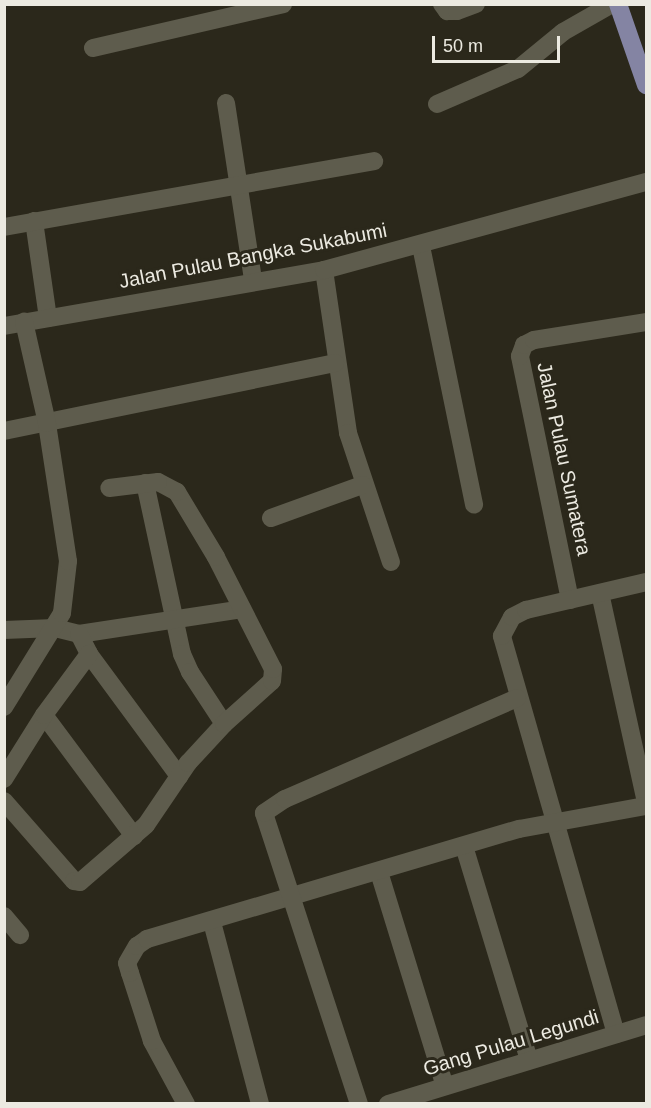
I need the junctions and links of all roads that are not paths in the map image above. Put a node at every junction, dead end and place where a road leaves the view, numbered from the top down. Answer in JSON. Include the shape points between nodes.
{"nodes":[{"id":1,"x":442,"y":4,"type":"edge"},
{"id":2,"x":476,"y":4,"type":"edge"},
{"id":3,"x":612,"y":4,"type":"edge"},
{"id":4,"x":618,"y":4,"type":"edge"},
{"id":5,"x":273,"y":6,"type":"edge"},
{"id":6,"x":93,"y":48,"type":"dead end"},
{"id":7,"x":646,"y":85,"type":"edge"},
{"id":8,"x":226,"y":104,"type":"dead end"},
{"id":9,"x":437,"y":104,"type":"dead end"},
{"id":10,"x":374,"y":161,"type":"dead end"},
{"id":11,"x":646,"y":182,"type":"edge"},
{"id":12,"x":238,"y":185,"type":"junction"},
{"id":13,"x":34,"y":221,"type":"junction"},
{"id":14,"x":4,"y":226,"type":"edge"},
{"id":15,"x":421,"y":246,"type":"junction"},
{"id":16,"x":324,"y":270,"type":"junction"},
{"id":17,"x":253,"y":280,"type":"junction"},
{"id":18,"x":48,"y":318,"type":"junction"},
{"id":19,"x":24,"y":322,"type":"junction"},
{"id":20,"x":646,"y":322,"type":"edge"},
{"id":21,"x":4,"y":326,"type":"edge"},
{"id":22,"x":335,"y":363,"type":"junction"},
{"id":23,"x":47,"y":423,"type":"junction"},
{"id":24,"x":4,"y":431,"type":"edge"},
{"id":25,"x":145,"y":483,"type":"junction"},
{"id":26,"x":363,"y":486,"type":"junction"},
{"id":27,"x":109,"y":488,"type":"dead end"},
{"id":28,"x":474,"y":505,"type":"dead end"},
{"id":29,"x":271,"y":518,"type":"dead end"},
{"id":30,"x":391,"y":562,"type":"dead end"},
{"id":31,"x":646,"y":582,"type":"edge"},
{"id":32,"x":600,"y":593,"type":"junction"},
{"id":33,"x":570,"y":600,"type":"junction"},
{"id":34,"x":242,"y":609,"type":"junction"},
{"id":35,"x":174,"y":619,"type":"junction"},
{"id":36,"x":55,"y":628,"type":"junction"},
{"id":37,"x":4,"y":630,"type":"edge"},
{"id":38,"x":79,"y":633,"type":"junction"},
{"id":39,"x":89,"y":654,"type":"junction"},
{"id":40,"x":518,"y":698,"type":"junction"},
{"id":41,"x":4,"y":707,"type":"edge"},
{"id":42,"x":44,"y":715,"type":"junction"},
{"id":43,"x":224,"y":724,"type":"junction"},
{"id":44,"x":179,"y":776,"type":"junction"},
{"id":45,"x":4,"y":779,"type":"edge"},
{"id":46,"x":4,"y":801,"type":"edge"},
{"id":47,"x":646,"y":804,"type":"edge"},
{"id":48,"x":556,"y":824,"type":"junction"},
{"id":49,"x":134,"y":836,"type":"junction"},
{"id":50,"x":464,"y":846,"type":"junction"},
{"id":51,"x":379,"y":872,"type":"junction"},
{"id":52,"x":292,"y":899,"type":"junction"},
{"id":53,"x":4,"y":916,"type":"edge"},
{"id":54,"x":212,"y":922,"type":"junction"},
{"id":55,"x":20,"y":935,"type":"dead end"},
{"id":56,"x":646,"y":1025,"type":"edge"},
{"id":57,"x":616,"y":1034,"type":"junction"},
{"id":58,"x":529,"y":1060,"type":"junction"},
{"id":59,"x":445,"y":1086,"type":"junction"},
{"id":60,"x":186,"y":1104,"type":"edge"},
{"id":61,"x":260,"y":1104,"type":"edge"},
{"id":62,"x":359,"y":1104,"type":"edge"},
{"id":63,"x":388,"y":1104,"type":"edge"}],
"edges":[{"from":1,"to":2,"type":"street","via":[[447,11]]},
{"from":3,"to":9,"type":"street","via":[[563,32],[518,69]]},
{"from":4,"to":7,"type":"main road"},
{"from":5,"to":6,"type":"street"},
{"from":8,"to":12,"type":"street"},
{"from":10,"to":12,"type":"street"},
{"from":11,"to":15,"type":"street","name":"Jalan Pulau Bangka Sukabumi"},
{"from":12,"to":13,"type":"street"},
{"from":12,"to":17,"type":"street"},
{"from":13,"to":14,"type":"street"},
{"from":13,"to":18,"type":"street"},
{"from":15,"to":16,"type":"street","name":"Jalan Pulau Bangka Sukabumi"},
{"from":15,"to":28,"type":"street"},
{"from":16,"to":17,"type":"street","name":"Jalan Pulau Bangka Sukabumi"},
{"from":16,"to":22,"type":"street"},
{"from":17,"to":18,"type":"street","name":"Jalan Pulau Bangka Sukabumi"},
{"from":18,"to":19,"type":"street","name":"Jalan Pulau Bangka Sukabumi"},
{"from":19,"to":21,"type":"street","name":"Jalan Pulau Bangka Sukabumi"},
{"from":19,"to":23,"type":"street"},
{"from":20,"to":33,"type":"street","name":"Jalan Pulau Sumatera","via":[[534,340],[524,345],[520,356]]},
{"from":22,"to":23,"type":"street"},
{"from":22,"to":26,"type":"street"},
{"from":23,"to":24,"type":"street"},
{"from":23,"to":36,"type":"street","via":[[68,561],[62,613]]},
{"from":25,"to":27,"type":"street"},
{"from":25,"to":34,"type":"street","via":[[168,484],[177,492]]},
{"from":25,"to":35,"type":"street"},
{"from":26,"to":29,"type":"street"},
{"from":26,"to":30,"type":"street"},
{"from":31,"to":32,"type":"street"},
{"from":32,"to":33,"type":"street"},
{"from":32,"to":47,"type":"street"},
{"from":33,"to":40,"type":"street","via":[[526,610],[504,626],[502,636]]},
{"from":34,"to":35,"type":"street"},
{"from":34,"to":43,"type":"street","via":[[274,676],[267,687]]},
{"from":35,"to":38,"type":"street"},
{"from":35,"to":43,"type":"street","via":[[190,672]]},
{"from":36,"to":37,"type":"street"},
{"from":36,"to":38,"type":"street"},
{"from":36,"to":41,"type":"street"},
{"from":38,"to":39,"type":"street"},
{"from":39,"to":42,"type":"street"},
{"from":39,"to":44,"type":"street"},
{"from":40,"to":48,"type":"street"},
{"from":40,"to":52,"type":"street","via":[[267,809],[264,817]]},
{"from":42,"to":45,"type":"street"},
{"from":42,"to":49,"type":"street"},
{"from":43,"to":44,"type":"street"},
{"from":44,"to":49,"type":"street","via":[[157,814]]},
{"from":46,"to":49,"type":"street","via":[[76,883]]},
{"from":47,"to":48,"type":"street"},
{"from":48,"to":50,"type":"street","via":[[519,829]]},
{"from":48,"to":57,"type":"street"},
{"from":50,"to":51,"type":"street"},
{"from":50,"to":58,"type":"street"},
{"from":51,"to":52,"type":"street"},
{"from":51,"to":59,"type":"street"},
{"from":52,"to":54,"type":"street"},
{"from":52,"to":62,"type":"street"},
{"from":53,"to":55,"type":"street"},
{"from":54,"to":60,"type":"street","via":[[147,939],[137,946],[128,963],[152,1041]]},
{"from":54,"to":61,"type":"street"},
{"from":56,"to":57,"type":"street","name":"Gang Pulau Legundi"},
{"from":57,"to":58,"type":"street","name":"Gang Pulau Legundi"},
{"from":58,"to":59,"type":"street","name":"Gang Pulau Legundi"},
{"from":59,"to":63,"type":"street","name":"Gang Pulau Legundi"}]}
